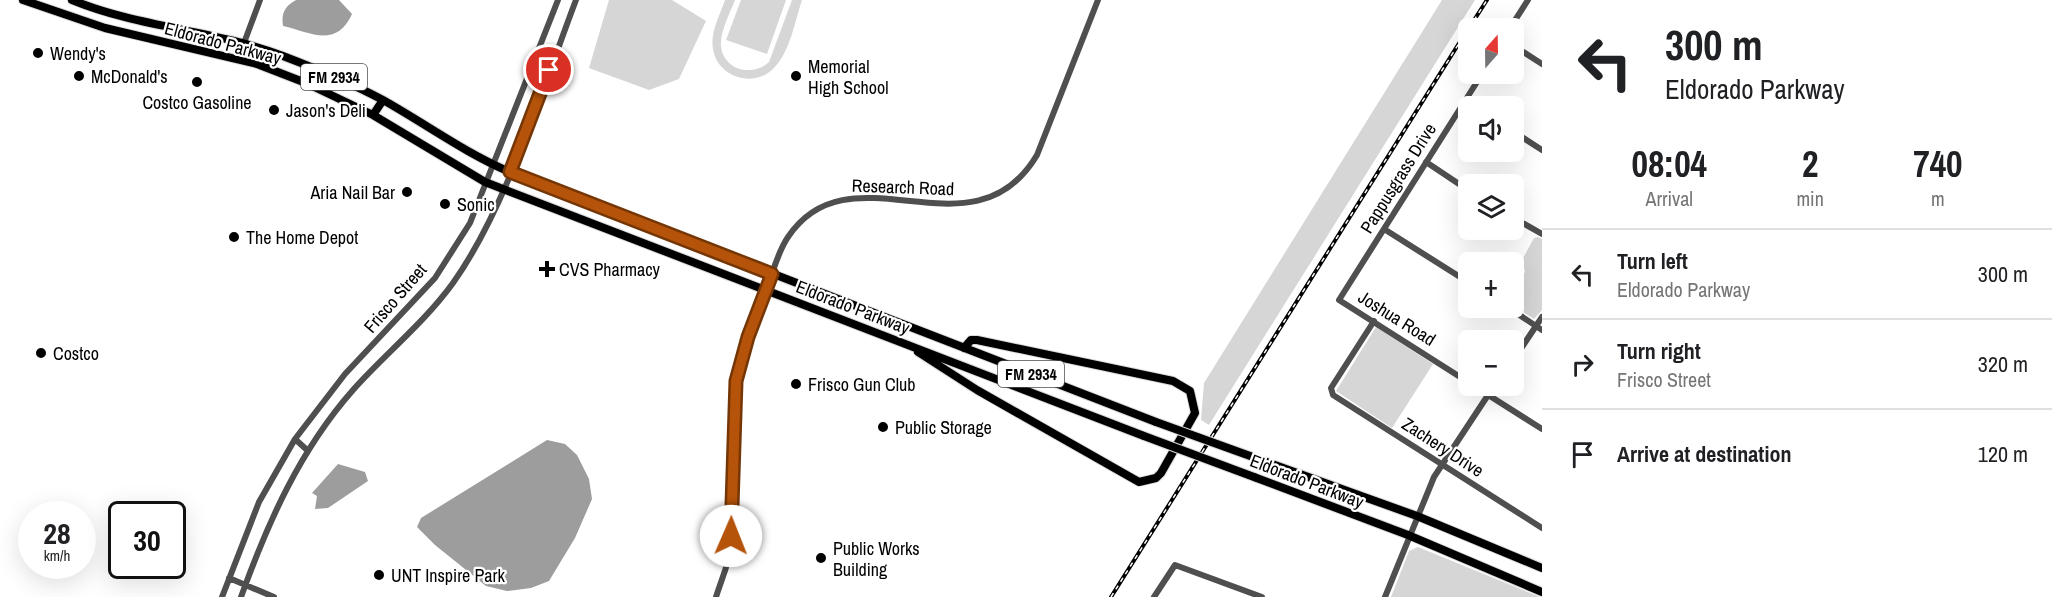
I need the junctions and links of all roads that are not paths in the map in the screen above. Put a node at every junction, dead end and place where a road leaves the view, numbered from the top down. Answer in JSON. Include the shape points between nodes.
{"nodes":[{"id":1,"x":23,"y":0,"type":"edge"},
{"id":2,"x":72,"y":0,"type":"edge"},
{"id":3,"x":260,"y":0,"type":"edge"},
{"id":4,"x":558,"y":0,"type":"edge"},
{"id":5,"x":576,"y":0,"type":"edge"},
{"id":6,"x":1098,"y":0,"type":"edge"},
{"id":7,"x":1528,"y":0,"type":"edge"},
{"id":8,"x":1516,"y":18,"type":"edge"},
{"id":9,"x":132,"y":20,"type":"junction"},
{"id":10,"x":129,"y":34,"type":"junction"},
{"id":11,"x":243,"y":42,"type":"junction"},
{"id":12,"x":1524,"y":52,"type":"edge"},
{"id":13,"x":238,"y":59,"type":"junction"},
{"id":14,"x":1542,"y":64,"type":"edge"},
{"id":15,"x":383,"y":100,"type":"junction"},
{"id":16,"x":1458,"y":111,"type":"edge"},
{"id":17,"x":373,"y":115,"type":"junction"},
{"id":18,"x":1524,"y":138,"type":"edge"},
{"id":19,"x":1542,"y":150,"type":"edge"},
{"id":20,"x":1426,"y":162,"type":"junction"},
{"id":21,"x":492,"y":164,"type":"junction"},
{"id":22,"x":510,"y":172,"type":"junction"},
{"id":23,"x":485,"y":182,"type":"junction"},
{"id":24,"x":1458,"y":183,"type":"edge"},
{"id":25,"x":503,"y":189,"type":"junction"},
{"id":26,"x":644,"y":224,"type":"junction"},
{"id":27,"x":1524,"y":224,"type":"edge"},
{"id":28,"x":1384,"y":229,"type":"junction"},
{"id":29,"x":1542,"y":234,"type":"edge"},
{"id":30,"x":638,"y":240,"type":"junction"},
{"id":31,"x":772,"y":274,"type":"junction"},
{"id":32,"x":1458,"y":276,"type":"edge"},
{"id":33,"x":766,"y":290,"type":"junction"},
{"id":34,"x":1339,"y":300,"type":"joint"},
{"id":35,"x":1542,"y":317,"type":"edge"},
{"id":36,"x":1524,"y":318,"type":"edge"},
{"id":37,"x":1374,"y":321,"type":"junction"},
{"id":38,"x":1539,"y":328,"type":"edge"},
{"id":39,"x":899,"y":341,"type":"junction"},
{"id":40,"x":1524,"y":347,"type":"edge"},
{"id":41,"x":964,"y":348,"type":"junction"},
{"id":42,"x":1458,"y":376,"type":"edge"},
{"id":43,"x":1487,"y":396,"type":"edge"},
{"id":44,"x":1491,"y":396,"type":"edge"},
{"id":45,"x":1542,"y":429,"type":"edge"},
{"id":46,"x":295,"y":438,"type":"junction"},
{"id":47,"x":307,"y":450,"type":"junction"},
{"id":48,"x":1442,"y":463,"type":"junction"},
{"id":49,"x":1417,"y":516,"type":"junction"},
{"id":50,"x":1542,"y":528,"type":"edge"},
{"id":51,"x":1408,"y":536,"type":"junction"},
{"id":52,"x":1542,"y":568,"type":"edge"},
{"id":53,"x":229,"y":578,"type":"junction"},
{"id":54,"x":246,"y":584,"type":"junction"},
{"id":55,"x":1542,"y":592,"type":"edge"},
{"id":56,"x":222,"y":597,"type":"edge"},
{"id":57,"x":241,"y":597,"type":"edge"},
{"id":58,"x":274,"y":597,"type":"edge"},
{"id":59,"x":717,"y":597,"type":"edge"},
{"id":60,"x":1154,"y":597,"type":"edge"},
{"id":61,"x":1262,"y":597,"type":"edge"},
{"id":62,"x":1385,"y":597,"type":"edge"}],
"edges":[{"from":1,"to":10,"type":"main road","name":"Eldorado Parkway"},
{"from":2,"to":9,"type":"main road","name":"Eldorado Parkway","number":"FM 2934"},
{"from":3,"to":11,"type":"street"},
{"from":4,"to":21,"type":"street","name":"Frisco Street"},
{"from":5,"to":22,"type":"street","name":"Frisco Street"},
{"from":6,"to":31,"type":"street","name":"Research Road","via":[[1037,155],[1011,186],[987,199],[959,205],[863,197],[833,202],[815,211],[794,230]]},
{"from":7,"to":8,"type":"street"},
{"from":9,"to":10,"type":"main road"},
{"from":9,"to":11,"type":"main road","name":"Eldorado Parkway","number":"FM 2934"},
{"from":10,"to":13,"type":"main road","name":"Eldorado Parkway"},
{"from":11,"to":13,"type":"street"},
{"from":11,"to":15,"type":"main road","name":"Eldorado Parkway","number":"FM 2934"},
{"from":12,"to":14,"type":"street"},
{"from":13,"to":17,"type":"main road","name":"Eldorado Parkway","via":[[306,83]]},
{"from":15,"to":17,"type":"main road"},
{"from":15,"to":21,"type":"main road","name":"Eldorado Parkway","number":"FM 2934"},
{"from":16,"to":20,"type":"street","name":"Pappusgrass Drive"},
{"from":17,"to":23,"type":"main road","name":"Eldorado Parkway"},
{"from":18,"to":19,"type":"street"},
{"from":20,"to":24,"type":"street"},
{"from":20,"to":28,"type":"street","name":"Pappusgrass Drive"},
{"from":21,"to":22,"type":"main road","name":"Eldorado Parkway","number":"FM 2934"},
{"from":21,"to":23,"type":"street","name":"Frisco Street"},
{"from":22,"to":25,"type":"street","name":"Frisco Street"},
{"from":22,"to":26,"type":"main road","name":"Eldorado Parkway","number":"FM 2934"},
{"from":23,"to":25,"type":"main road","name":"Eldorado Parkway"},
{"from":23,"to":46,"type":"street","name":"Frisco Street","via":[[470,223],[435,278],[345,374]]},
{"from":25,"to":30,"type":"main road","name":"Eldorado Parkway"},
{"from":25,"to":47,"type":"street","name":"Frisco Street","via":[[452,284],[352,390]]},
{"from":26,"to":30,"type":"main road"},
{"from":26,"to":31,"type":"main road","name":"Eldorado Parkway","number":"FM 2934"},
{"from":27,"to":29,"type":"street"},
{"from":28,"to":32,"type":"street"},
{"from":28,"to":34,"type":"street","name":"Pappusgrass Drive"},
{"from":30,"to":33,"type":"main road","name":"Eldorado Parkway"},
{"from":31,"to":33,"type":"street","name":"Research Road"},
{"from":31,"to":41,"type":"main road","name":"Eldorado Parkway","number":"FM 2934"},
{"from":33,"to":39,"type":"main road","name":"Eldorado Parkway"},
{"from":33,"to":59,"type":"street","name":"Research Road","via":[[736,381],[731,548]]},
{"from":34,"to":37,"type":"street","name":"Joshua Road"},
{"from":35,"to":38,"type":"street"},
{"from":36,"to":38,"type":"street"},
{"from":37,"to":42,"type":"street","name":"Joshua Road"},
{"from":37,"to":48,"type":"street","name":"Zachery Drive","via":[[1330,390]]},
{"from":38,"to":40,"type":"street"},
{"from":39,"to":41,"type":"main road","via":[[1139,482],[1161,473],[1195,413],[1190,391],[1173,381],[977,340],[971,340]]},
{"from":39,"to":51,"type":"main road","name":"Eldorado Parkway","bridge":true},
{"from":41,"to":49,"type":"main road","name":"Eldorado Parkway","number":"FM 2934","bridge":true},
{"from":43,"to":48,"type":"street"},
{"from":44,"to":45,"type":"street"},
{"from":46,"to":47,"type":"street"},
{"from":46,"to":53,"type":"street","name":"Frisco Street","via":[[259,502]]},
{"from":47,"to":54,"type":"street","name":"Frisco Street","via":[[280,500]]},
{"from":48,"to":49,"type":"street"},
{"from":48,"to":50,"type":"street","name":"Zachery Drive"},
{"from":49,"to":51,"type":"street"},
{"from":49,"to":52,"type":"main road","name":"Eldorado Parkway"},
{"from":51,"to":55,"type":"main road","name":"Eldorado Parkway"},
{"from":51,"to":62,"type":"street"},
{"from":53,"to":54,"type":"street"},
{"from":53,"to":56,"type":"street","name":"Frisco Street"},
{"from":54,"to":57,"type":"street","name":"Frisco Street"},
{"from":54,"to":58,"type":"street"},
{"from":60,"to":61,"type":"street","via":[[1175,565]]}]}
